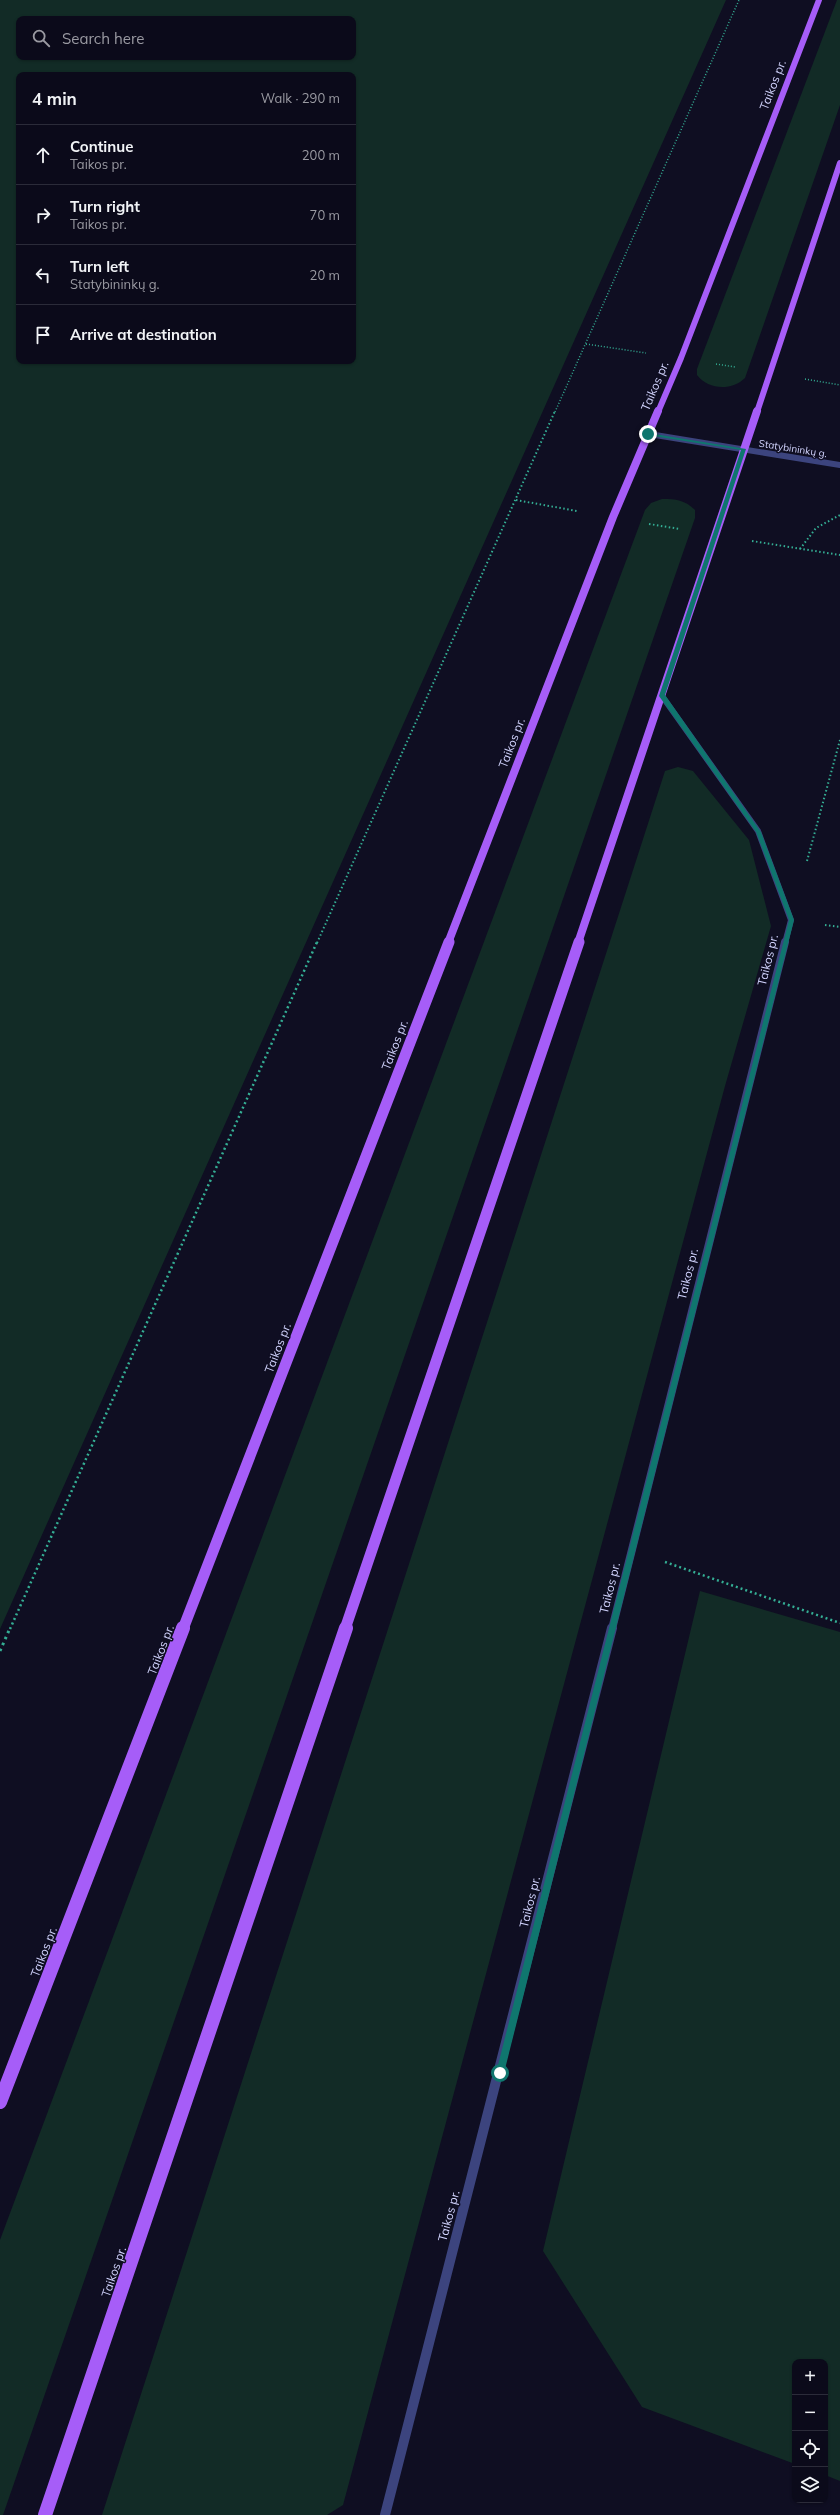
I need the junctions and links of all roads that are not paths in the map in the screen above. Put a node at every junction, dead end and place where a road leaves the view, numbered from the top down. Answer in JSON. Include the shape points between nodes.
{"nodes":[{"id":1,"x":820,"y":0,"type":"edge"},
{"id":2,"x":840,"y":163,"type":"edge"},
{"id":3,"x":648,"y":434,"type":"junction"},
{"id":4,"x":744,"y":449,"type":"junction"},
{"id":5,"x":840,"y":465,"type":"edge"},
{"id":6,"x":662,"y":696,"type":"junction"},
{"id":7,"x":0,"y":2102,"type":"edge"},
{"id":8,"x":45,"y":2515,"type":"edge"},
{"id":9,"x":385,"y":2515,"type":"edge"}],
"edges":[{"from":1,"to":3,"type":"main road","name":"Taikos pr.","via":[[681,358]]},
{"from":2,"to":4,"type":"main road","name":"Taikos pr."},
{"from":3,"to":4,"type":"street","name":"Statybininkų g."},
{"from":3,"to":7,"type":"main road","name":"Taikos pr."},
{"from":4,"to":5,"type":"street","name":"Statybininkų g."},
{"from":4,"to":6,"type":"main road","name":"Taikos pr."},
{"from":6,"to":8,"type":"main road","name":"Taikos pr."},
{"from":6,"to":9,"type":"street","name":"Taikos pr.","via":[[758,832],[791,920],[502,2066]]}]}
